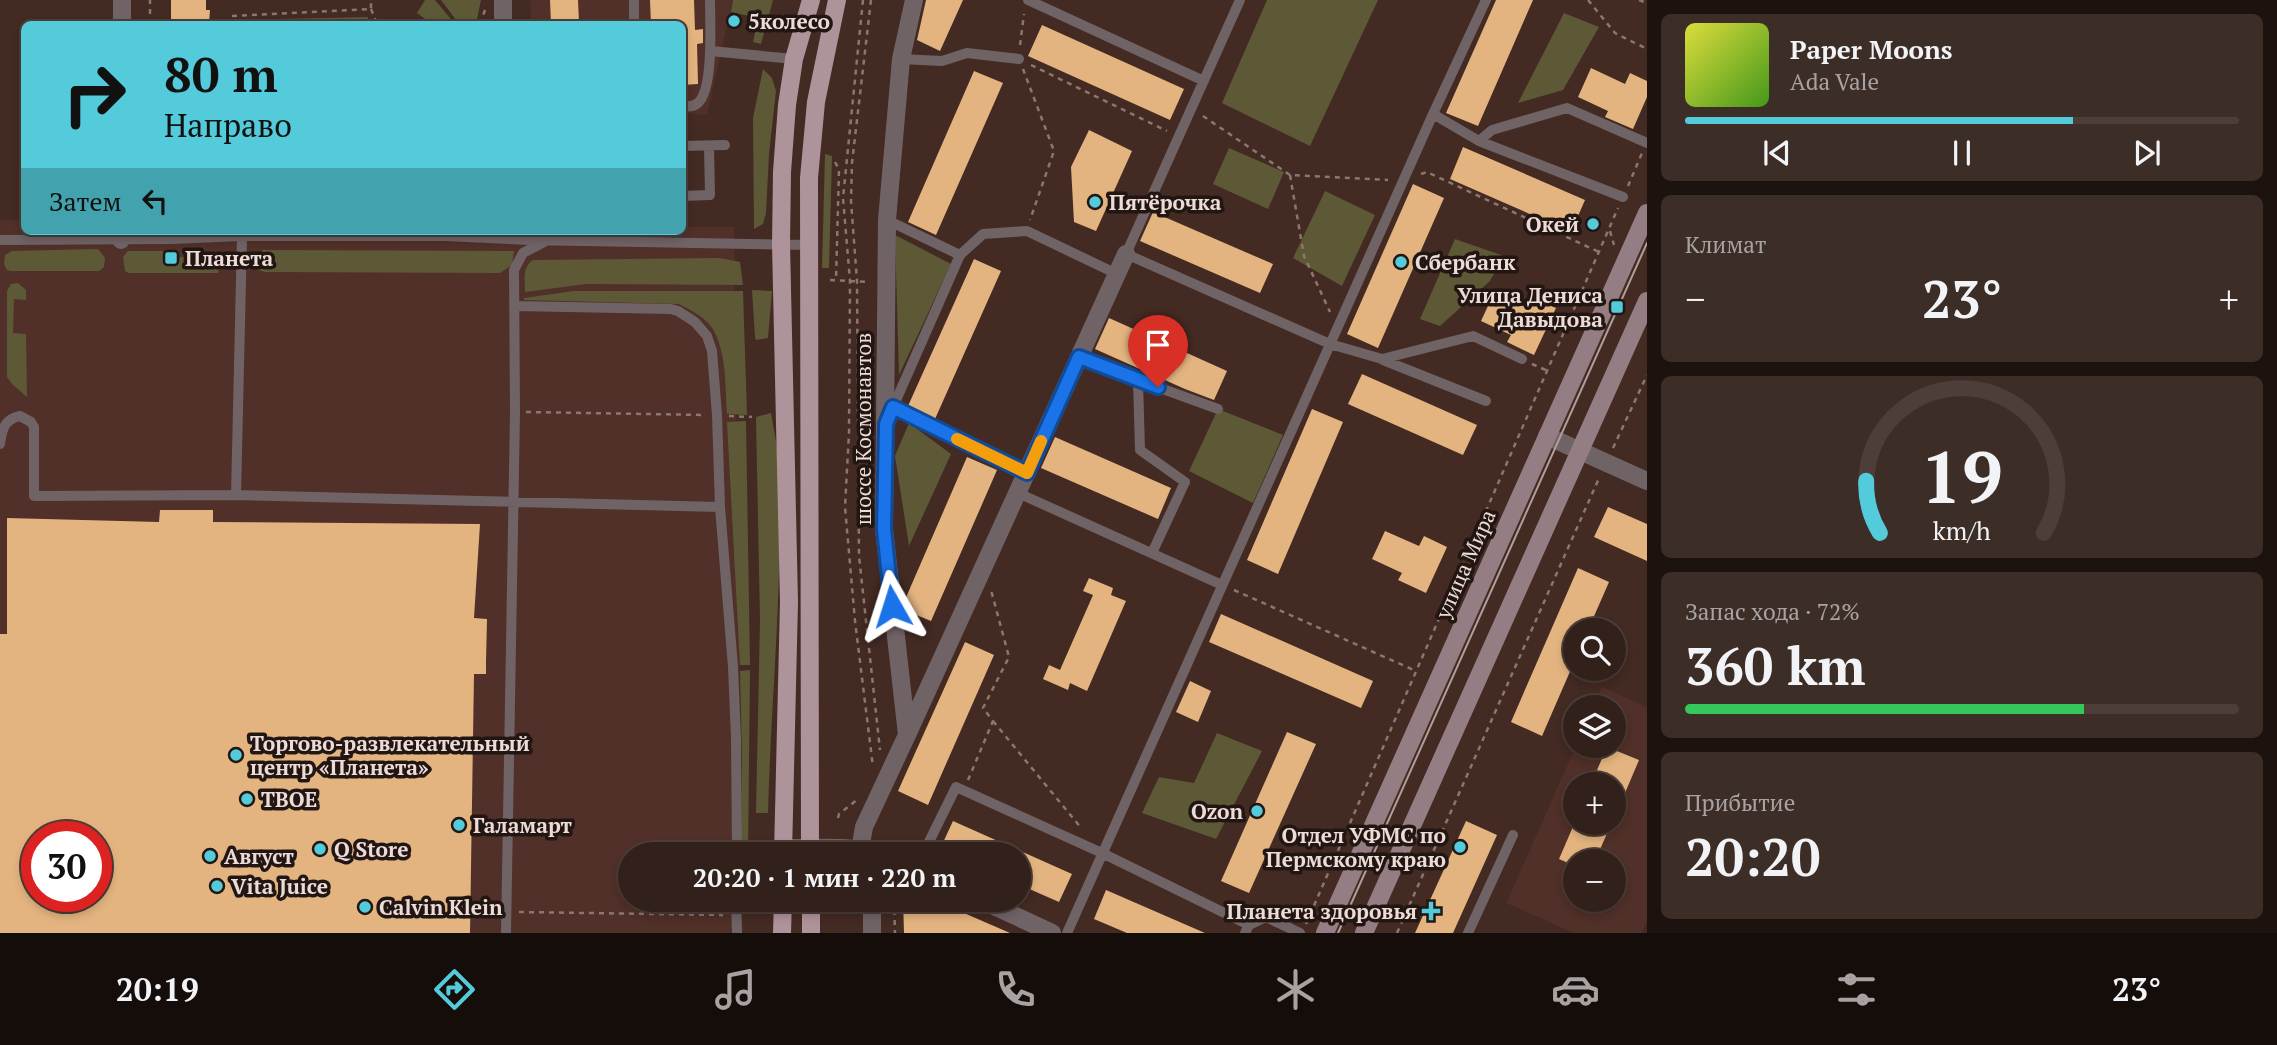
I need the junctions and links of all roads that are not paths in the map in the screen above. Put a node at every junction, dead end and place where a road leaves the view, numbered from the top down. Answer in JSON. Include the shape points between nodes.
{"nodes":[{"id":1,"x":122,"y":0,"type":"edge"},
{"id":2,"x":503,"y":0,"type":"edge"},
{"id":3,"x":634,"y":0,"type":"edge"},
{"id":4,"x":710,"y":0,"type":"edge"},
{"id":5,"x":811,"y":0,"type":"edge"},
{"id":6,"x":837,"y":0,"type":"edge"},
{"id":7,"x":914,"y":0,"type":"edge"},
{"id":8,"x":1028,"y":0,"type":"edge"},
{"id":9,"x":1240,"y":0,"type":"edge"},
{"id":10,"x":1486,"y":0,"type":"edge"},
{"id":11,"x":122,"y":21,"type":"edge"},
{"id":12,"x":503,"y":21,"type":"edge"},
{"id":13,"x":634,"y":21,"type":"edge"},
{"id":14,"x":711,"y":51,"type":"junction"},
{"id":15,"x":794,"y":59,"type":"junction"},
{"id":16,"x":901,"y":59,"type":"junction"},
{"id":17,"x":1019,"y":59,"type":"road end"},
{"id":18,"x":1204,"y":81,"type":"junction"},
{"id":19,"x":686,"y":106,"type":"edge"},
{"id":20,"x":1433,"y":114,"type":"junction"},
{"id":21,"x":1479,"y":141,"type":"junction"},
{"id":22,"x":1647,"y":143,"type":"edge"},
{"id":23,"x":725,"y":145,"type":"dead end"},
{"id":24,"x":686,"y":146,"type":"edge"},
{"id":25,"x":709,"y":146,"type":"junction"},
{"id":26,"x":686,"y":196,"type":"edge"},
{"id":27,"x":1623,"y":197,"type":"road end"},
{"id":28,"x":1647,"y":213,"type":"edge"},
{"id":29,"x":887,"y":219,"type":"junction"},
{"id":30,"x":121,"y":235,"type":"edge"},
{"id":31,"x":242,"y":236,"type":"junction"},
{"id":32,"x":0,"y":240,"type":"edge"},
{"id":33,"x":550,"y":240,"type":"junction"},
{"id":34,"x":781,"y":244,"type":"junction"},
{"id":35,"x":809,"y":245,"type":"junction"},
{"id":36,"x":1126,"y":254,"type":"junction"},
{"id":37,"x":960,"y":255,"type":"junction"},
{"id":38,"x":1117,"y":274,"type":"junction"},
{"id":39,"x":1647,"y":302,"type":"edge"},
{"id":40,"x":514,"y":306,"type":"junction"},
{"id":41,"x":1330,"y":344,"type":"junction"},
{"id":42,"x":1079,"y":357,"type":"junction"},
{"id":43,"x":1381,"y":359,"type":"junction"},
{"id":44,"x":1522,"y":359,"type":"road end"},
{"id":45,"x":1138,"y":380,"type":"junction"},
{"id":46,"x":1486,"y":401,"type":"dead end"},
{"id":47,"x":893,"y":407,"type":"junction"},
{"id":48,"x":1218,"y":409,"type":"dead end"},
{"id":49,"x":886,"y":424,"type":"junction"},
{"id":50,"x":1548,"y":436,"type":"junction"},
{"id":51,"x":0,"y":444,"type":"edge"},
{"id":52,"x":1580,"y":450,"type":"junction"},
{"id":53,"x":1027,"y":473,"type":"junction"},
{"id":54,"x":1647,"y":481,"type":"edge"},
{"id":55,"x":1018,"y":493,"type":"junction"},
{"id":56,"x":236,"y":495,"type":"junction"},
{"id":57,"x":513,"y":501,"type":"junction"},
{"id":58,"x":720,"y":507,"type":"junction"},
{"id":59,"x":1152,"y":553,"type":"junction"},
{"id":60,"x":1222,"y":584,"type":"junction"},
{"id":61,"x":907,"y":735,"type":"junction"},
{"id":62,"x":1513,"y":835,"type":"dead end"},
{"id":63,"x":737,"y":842,"type":"edge"},
{"id":64,"x":783,"y":842,"type":"edge"},
{"id":65,"x":810,"y":842,"type":"edge"},
{"id":66,"x":867,"y":842,"type":"edge"},
{"id":67,"x":929,"y":842,"type":"edge"},
{"id":68,"x":1102,"y":853,"type":"junction"},
{"id":69,"x":736,"y":912,"type":"edge"},
{"id":70,"x":782,"y":912,"type":"edge"},
{"id":71,"x":811,"y":912,"type":"edge"},
{"id":72,"x":872,"y":912,"type":"edge"},
{"id":73,"x":1007,"y":912,"type":"edge"},
{"id":74,"x":1247,"y":929,"type":"edge"},
{"id":75,"x":506,"y":933,"type":"edge"},
{"id":76,"x":737,"y":933,"type":"edge"},
{"id":77,"x":782,"y":933,"type":"edge"},
{"id":78,"x":811,"y":933,"type":"edge"},
{"id":79,"x":873,"y":933,"type":"edge"},
{"id":80,"x":1052,"y":933,"type":"edge"},
{"id":81,"x":1067,"y":933,"type":"edge"},
{"id":82,"x":1301,"y":933,"type":"edge"},
{"id":83,"x":1325,"y":933,"type":"edge"},
{"id":84,"x":1364,"y":933,"type":"edge"},
{"id":85,"x":1468,"y":933,"type":"edge"}],
"edges":[{"from":1,"to":11,"type":"street"},
{"from":2,"to":12,"type":"street"},
{"from":3,"to":13,"type":"lane"},
{"from":4,"to":14,"type":"lane"},
{"from":5,"to":15,"type":"main road"},
{"from":6,"to":35,"type":"main road","via":[[816,102]]},
{"from":7,"to":16,"type":"street","name":"шоссе Космонавтов"},
{"from":8,"to":18,"type":"lane"},
{"from":9,"to":18,"type":"lane"},
{"from":10,"to":20,"type":"lane"},
{"from":14,"to":15,"type":"lane"},
{"from":14,"to":19,"type":"lane","via":[[701,99]]},
{"from":15,"to":34,"type":"main road","via":[[783,159]]},
{"from":16,"to":17,"type":"lane","via":[[942,61],[967,53]]},
{"from":16,"to":29,"type":"street","name":"шоссе Космонавтов"},
{"from":18,"to":36,"type":"lane"},
{"from":20,"to":21,"type":"lane"},
{"from":20,"to":41,"type":"lane"},
{"from":21,"to":22,"type":"lane","via":[[1492,130],[1567,108]]},
{"from":21,"to":27,"type":"lane"},
{"from":23,"to":25,"type":"lane"},
{"from":24,"to":25,"type":"lane"},
{"from":25,"to":26,"type":"lane","via":[[710,195]]},
{"from":28,"to":50,"type":"main road","name":"улица Мира"},
{"from":29,"to":37,"type":"lane"},
{"from":29,"to":49,"type":"street","name":"шоссе Космонавтов"},
{"from":30,"to":31,"type":"lane"},
{"from":30,"to":32,"type":"lane"},
{"from":31,"to":33,"type":"lane"},
{"from":31,"to":56,"type":"lane"},
{"from":33,"to":34,"type":"lane"},
{"from":33,"to":40,"type":"lane","via":[[528,249],[517,262]]},
{"from":34,"to":35,"type":"lane"},
{"from":34,"to":64,"type":"main road","via":[[789,602]]},
{"from":35,"to":65,"type":"main road"},
{"from":36,"to":38,"type":"street"},
{"from":36,"to":41,"type":"lane"},
{"from":37,"to":38,"type":"lane","via":[[983,234],[1027,231]]},
{"from":37,"to":47,"type":"lane"},
{"from":38,"to":42,"type":"street"},
{"from":39,"to":52,"type":"main road"},
{"from":40,"to":57,"type":"lane"},
{"from":40,"to":58,"type":"lane","via":[[664,309],[678,311],[695,322],[710,343],[718,415]]},
{"from":41,"to":43,"type":"lane"},
{"from":41,"to":60,"type":"lane"},
{"from":42,"to":45,"type":"lane"},
{"from":42,"to":53,"type":"street"},
{"from":43,"to":44,"type":"lane","via":[[1473,336]]},
{"from":43,"to":46,"type":"lane"},
{"from":45,"to":48,"type":"lane"},
{"from":45,"to":59,"type":"lane","via":[[1140,450],[1185,482]]},
{"from":47,"to":49,"type":"lane"},
{"from":47,"to":53,"type":"lane"},
{"from":49,"to":61,"type":"street","name":"шоссе Космонавтов","via":[[884,529]]},
{"from":50,"to":52,"type":"street"},
{"from":50,"to":83,"type":"main road","name":"улица Мира"},
{"from":51,"to":56,"type":"lane","via":[[8,421],[20,416],[31,422],[34,496]]},
{"from":52,"to":54,"type":"street"},
{"from":52,"to":84,"type":"main road"},
{"from":53,"to":55,"type":"street"},
{"from":55,"to":59,"type":"lane"},
{"from":55,"to":61,"type":"street"},
{"from":56,"to":57,"type":"lane"},
{"from":57,"to":58,"type":"lane"},
{"from":57,"to":75,"type":"lane"},
{"from":58,"to":63,"type":"lane","via":[[734,691]]},
{"from":59,"to":60,"type":"lane"},
{"from":60,"to":68,"type":"lane"},
{"from":61,"to":66,"type":"street","via":[[864,827]]},
{"from":62,"to":85,"type":"lane"},
{"from":67,"to":68,"type":"lane","via":[[956,788]]},
{"from":68,"to":74,"type":"lane"},
{"from":68,"to":81,"type":"lane"},
{"from":69,"to":76,"type":"lane"},
{"from":70,"to":77,"type":"main road"},
{"from":71,"to":78,"type":"main road"},
{"from":72,"to":79,"type":"street"},
{"from":73,"to":80,"type":"street"},
{"from":74,"to":82,"type":"lane","via":[[1266,917]]}]}
